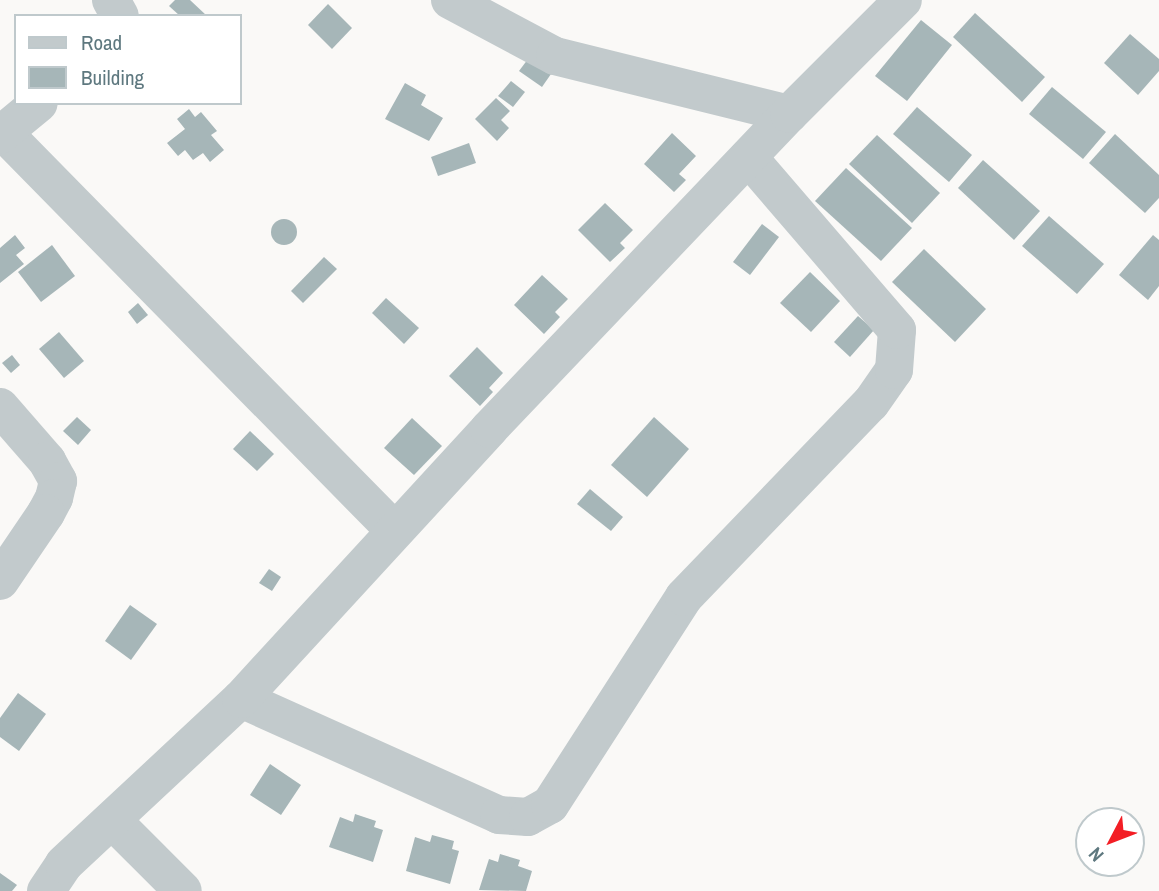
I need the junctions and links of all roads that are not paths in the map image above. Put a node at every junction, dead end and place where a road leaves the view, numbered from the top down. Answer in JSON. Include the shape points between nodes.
{"nodes":[{"id":1,"x":450,"y":0,"type":"edge"},
{"id":2,"x":903,"y":0,"type":"edge"},
{"id":3,"x":37,"y":105,"type":"edge"},
{"id":4,"x":789,"y":114,"type":"junction"},
{"id":5,"x":2,"y":134,"type":"edge"},
{"id":6,"x":748,"y":157,"type":"junction"},
{"id":7,"x":0,"y":407,"type":"edge"},
{"id":8,"x":396,"y":531,"type":"junction"},
{"id":9,"x":0,"y":581,"type":"edge"},
{"id":10,"x":241,"y":699,"type":"junction"},
{"id":11,"x":111,"y":820,"type":"junction"},
{"id":12,"x":46,"y":891,"type":"edge"},
{"id":13,"x":183,"y":891,"type":"edge"}],
"edges":[{"from":1,"to":4,"type":"street","via":[[555,56]]},
{"from":2,"to":4,"type":"street"},
{"from":3,"to":5,"type":"street"},
{"from":4,"to":6,"type":"street"},
{"from":5,"to":8,"type":"street"},
{"from":6,"to":8,"type":"street"},
{"from":6,"to":10,"type":"street","via":[[897,330],[894,370],[872,403],[684,597],[550,805],[528,817],[499,815]]},
{"from":7,"to":9,"type":"street","via":[[47,461],[58,481],[46,513]]},
{"from":8,"to":10,"type":"street"},
{"from":10,"to":11,"type":"street"},
{"from":11,"to":12,"type":"street","via":[[64,864]]},
{"from":11,"to":13,"type":"street"}]}
